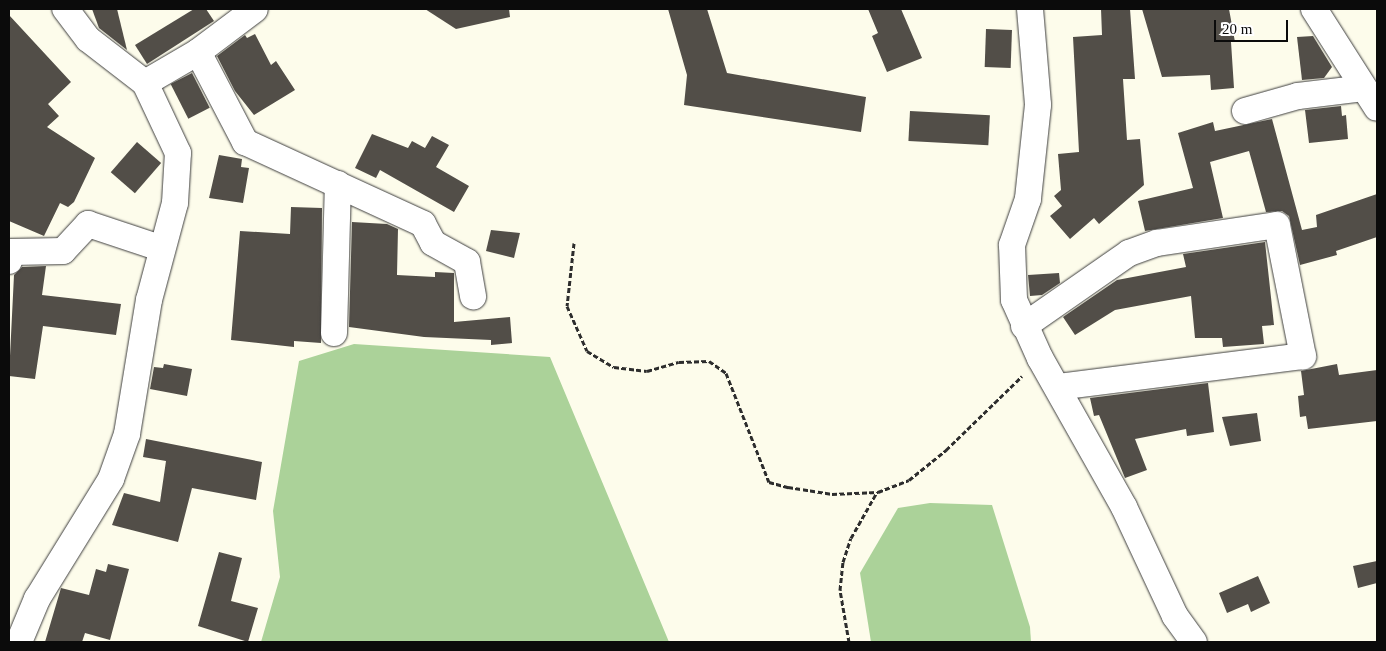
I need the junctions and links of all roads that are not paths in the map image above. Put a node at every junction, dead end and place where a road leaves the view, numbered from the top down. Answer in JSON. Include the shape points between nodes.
{"nodes":[{"id":1,"x":65,"y":9,"type":"edge"},
{"id":2,"x":255,"y":9,"type":"edge"},
{"id":3,"x":1030,"y":9,"type":"edge"},
{"id":4,"x":1314,"y":9,"type":"edge"},
{"id":5,"x":198,"y":52,"type":"junction"},
{"id":6,"x":145,"y":83,"type":"junction"},
{"id":7,"x":1371,"y":98,"type":"edge"},
{"id":8,"x":1245,"y":111,"type":"dead end"},
{"id":9,"x":338,"y":184,"type":"junction"},
{"id":10,"x":160,"y":248,"type":"junction"},
{"id":11,"x":9,"y":261,"type":"edge"},
{"id":12,"x":473,"y":296,"type":"dead end"},
{"id":13,"x":1024,"y":326,"type":"junction"},
{"id":14,"x":334,"y":333,"type":"dead end"},
{"id":15,"x":1058,"y":387,"type":"junction"},
{"id":16,"x":19,"y":642,"type":"edge"},
{"id":17,"x":1194,"y":642,"type":"edge"}],
"edges":[{"from":1,"to":6,"type":"street","via":[[88,39]]},
{"from":2,"to":5,"type":"street"},
{"from":3,"to":13,"type":"street","via":[[1038,105],[1036,140],[1028,200],[1012,246],[1012,281]]},
{"from":4,"to":7,"type":"street"},
{"from":5,"to":6,"type":"street"},
{"from":5,"to":9,"type":"street","via":[[245,142]]},
{"from":6,"to":10,"type":"street","via":[[178,153],[175,203]]},
{"from":7,"to":8,"type":"street","via":[[1298,96]]},
{"from":9,"to":12,"type":"street","via":[[423,224],[433,243],[466,262]]},
{"from":9,"to":14,"type":"street"},
{"from":10,"to":11,"type":"street","via":[[88,224],[63,251],[11,252]]},
{"from":10,"to":16,"type":"street","via":[[127,434],[111,479],[37,599]]},
{"from":13,"to":15,"type":"street"},
{"from":13,"to":15,"type":"street","via":[[1129,253],[1157,243],[1277,225],[1303,356]]},
{"from":15,"to":17,"type":"street","via":[[1124,507],[1175,616]]}]}
